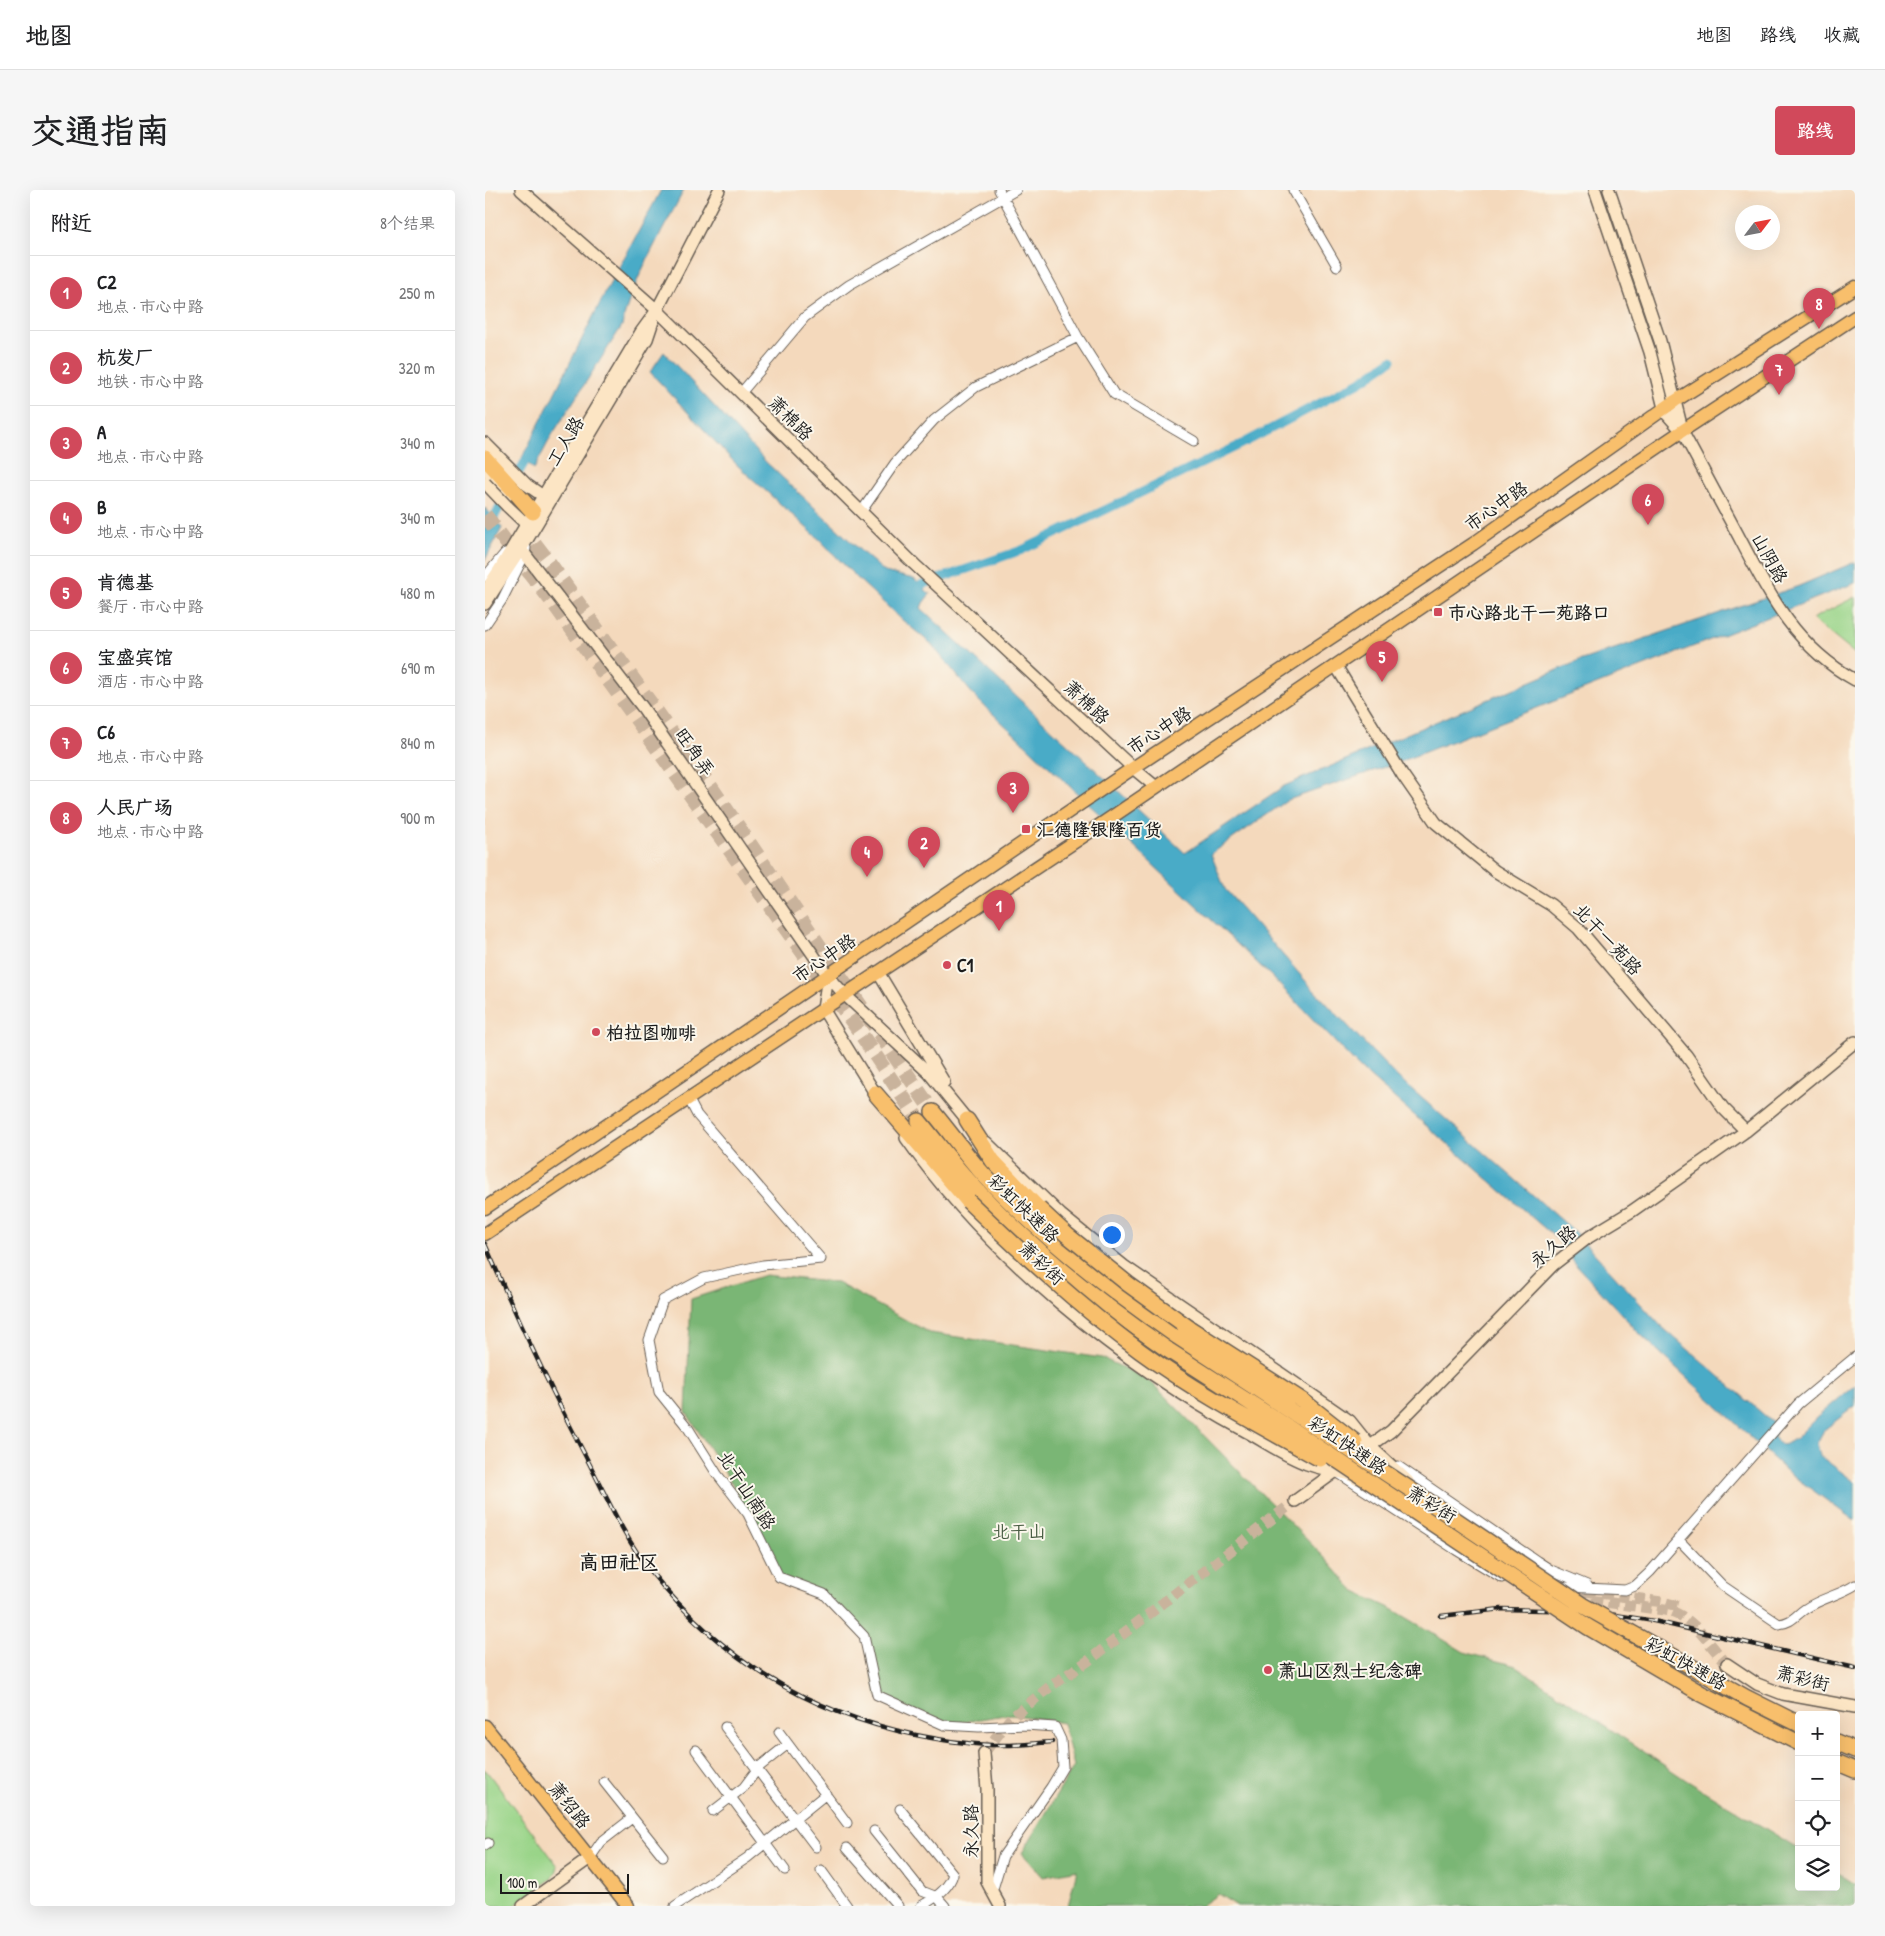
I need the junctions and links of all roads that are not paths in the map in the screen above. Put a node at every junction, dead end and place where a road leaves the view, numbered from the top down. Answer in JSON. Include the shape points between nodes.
{"nodes":[{"id":1,"x":521,"y":190,"type":"edge"},
{"id":2,"x":719,"y":190,"type":"edge"},
{"id":3,"x":1016,"y":190,"type":"edge"},
{"id":4,"x":1293,"y":190,"type":"edge"},
{"id":5,"x":1595,"y":190,"type":"edge"},
{"id":6,"x":1609,"y":190,"type":"edge"},
{"id":7,"x":1001,"y":194,"type":"edge"},
{"id":8,"x":1337,"y":266,"type":"dead end"},
{"id":9,"x":1855,"y":287,"type":"edge"},
{"id":10,"x":657,"y":310,"type":"junction"},
{"id":11,"x":1855,"y":317,"type":"edge"},
{"id":12,"x":1078,"y":337,"type":"junction"},
{"id":13,"x":741,"y":393,"type":"junction"},
{"id":14,"x":1675,"y":400,"type":"junction"},
{"id":15,"x":1664,"y":408,"type":"junction"},
{"id":16,"x":1682,"y":431,"type":"junction"},
{"id":17,"x":1194,"y":441,"type":"dead end"},
{"id":18,"x":485,"y":443,"type":"edge"},
{"id":19,"x":485,"y":458,"type":"edge"},
{"id":20,"x":485,"y":470,"type":"edge"},
{"id":21,"x":485,"y":483,"type":"edge"},
{"id":22,"x":543,"y":496,"type":"junction"},
{"id":23,"x":516,"y":497,"type":"junction"},
{"id":24,"x":861,"y":512,"type":"junction"},
{"id":25,"x":529,"y":518,"type":"junction"},
{"id":26,"x":521,"y":540,"type":"junction"},
{"id":27,"x":525,"y":554,"type":"junction"},
{"id":28,"x":489,"y":585,"type":"edge"},
{"id":29,"x":485,"y":604,"type":"edge"},
{"id":30,"x":485,"y":625,"type":"edge"},
{"id":31,"x":1336,"y":666,"type":"junction"},
{"id":32,"x":1855,"y":680,"type":"edge"},
{"id":33,"x":1133,"y":768,"type":"junction"},
{"id":34,"x":1156,"y":787,"type":"junction"},
{"id":35,"x":878,"y":972,"type":"junction"},
{"id":36,"x":828,"y":976,"type":"junction"},
{"id":37,"x":844,"y":994,"type":"junction"},
{"id":38,"x":823,"y":1009,"type":"junction"},
{"id":39,"x":1855,"y":1042,"type":"edge"},
{"id":40,"x":875,"y":1093,"type":"junction"},
{"id":41,"x":688,"y":1098,"type":"junction"},
{"id":42,"x":933,"y":1112,"type":"tunnel mouth"},
{"id":43,"x":919,"y":1120,"type":"tunnel mouth"},
{"id":44,"x":967,"y":1120,"type":"junction"},
{"id":45,"x":1745,"y":1131,"type":"junction"},
{"id":46,"x":485,"y":1208,"type":"edge"},
{"id":47,"x":485,"y":1234,"type":"edge"},
{"id":48,"x":1855,"y":1357,"type":"edge"},
{"id":49,"x":1370,"y":1446,"type":"junction"},
{"id":50,"x":1336,"y":1472,"type":"junction"},
{"id":51,"x":1428,"y":1501,"type":"junction"},
{"id":52,"x":1295,"y":1502,"type":"tunnel mouth"},
{"id":53,"x":1418,"y":1516,"type":"junction"},
{"id":54,"x":1678,"y":1539,"type":"junction"},
{"id":55,"x":1524,"y":1561,"type":"dead end"},
{"id":56,"x":1515,"y":1574,"type":"dead end"},
{"id":57,"x":1855,"y":1585,"type":"edge"},
{"id":58,"x":1600,"y":1588,"type":"junction"},
{"id":59,"x":1729,"y":1662,"type":"tunnel mouth"},
{"id":60,"x":1855,"y":1707,"type":"edge"},
{"id":61,"x":1795,"y":1722,"type":"edge"},
{"id":62,"x":485,"y":1726,"type":"edge"},
{"id":63,"x":725,"y":1727,"type":"dead end"},
{"id":64,"x":779,"y":1732,"type":"dead end"},
{"id":65,"x":485,"y":1738,"type":"edge"},
{"id":66,"x":1795,"y":1742,"type":"edge"},
{"id":67,"x":788,"y":1744,"type":"junction"},
{"id":68,"x":1840,"y":1744,"type":"edge"},
{"id":69,"x":696,"y":1750,"type":"dead end"},
{"id":70,"x":1855,"y":1750,"type":"edge"},
{"id":71,"x":984,"y":1753,"type":"tunnel mouth"},
{"id":72,"x":1840,"y":1764,"type":"edge"},
{"id":73,"x":757,"y":1770,"type":"junction"},
{"id":74,"x":1855,"y":1770,"type":"edge"},
{"id":75,"x":604,"y":1782,"type":"dead end"},
{"id":76,"x":826,"y":1794,"type":"junction"},
{"id":77,"x":730,"y":1798,"type":"junction"},
{"id":78,"x":900,"y":1809,"type":"dead end"},
{"id":79,"x":713,"y":1811,"type":"dead end"},
{"id":80,"x":632,"y":1818,"type":"junction"},
{"id":81,"x":794,"y":1820,"type":"junction"},
{"id":82,"x":847,"y":1823,"type":"dead end"},
{"id":83,"x":874,"y":1831,"type":"dead end"},
{"id":84,"x":766,"y":1843,"type":"junction"},
{"id":85,"x":816,"y":1847,"type":"dead end"},
{"id":86,"x":847,"y":1848,"type":"dead end"},
{"id":87,"x":663,"y":1856,"type":"dead end"},
{"id":88,"x":587,"y":1860,"type":"junction"},
{"id":89,"x":785,"y":1870,"type":"dead end"},
{"id":90,"x":821,"y":1870,"type":"dead end"},
{"id":91,"x":992,"y":1892,"type":"junction"},
{"id":92,"x":937,"y":1897,"type":"junction"},
{"id":93,"x":523,"y":1906,"type":"edge"},
{"id":94,"x":617,"y":1906,"type":"edge"},
{"id":95,"x":628,"y":1906,"type":"edge"},
{"id":96,"x":675,"y":1906,"type":"edge"},
{"id":97,"x":847,"y":1906,"type":"edge"},
{"id":98,"x":898,"y":1906,"type":"edge"},
{"id":99,"x":921,"y":1906,"type":"edge"},
{"id":100,"x":945,"y":1906,"type":"edge"},
{"id":101,"x":1000,"y":1906,"type":"edge"}],
"edges":[{"from":1,"to":10,"type":"main road","name":"萧棉路"},
{"from":2,"to":10,"type":"main road","name":"工人路"},
{"from":3,"to":7,"type":"street"},
{"from":4,"to":8,"type":"street"},
{"from":5,"to":15,"type":"main road","name":"山阴路","via":[[1650,352]]},
{"from":6,"to":14,"type":"main road","name":"山阴路","via":[[1660,340]]},
{"from":7,"to":12,"type":"street"},
{"from":7,"to":13,"type":"street","via":[[849,285],[805,317]]},
{"from":9,"to":14,"type":"main road","name":"市心中路"},
{"from":10,"to":13,"type":"main road","name":"萧棉路"},
{"from":10,"to":22,"type":"main road","name":"工人路"},
{"from":10,"to":26,"type":"main road","name":"工人路","via":[[647,339]]},
{"from":11,"to":16,"type":"main road"},
{"from":12,"to":17,"type":"street","via":[[1114,394]]},
{"from":12,"to":24,"type":"street","via":[[976,387],[934,420],[895,463]]},
{"from":13,"to":24,"type":"main road","name":"萧棉路"},
{"from":14,"to":15,"type":"main road","name":"市心中路"},
{"from":14,"to":16,"type":"main road","name":"山阴路"},
{"from":15,"to":16,"type":"main road","name":"山阴路"},
{"from":15,"to":33,"type":"main road","name":"市心中路","via":[[1473,544]]},
{"from":16,"to":31,"type":"main road"},
{"from":16,"to":32,"type":"main road","name":"山阴路","via":[[1765,587],[1784,616],[1814,652]]},
{"from":18,"to":23,"type":"main road"},
{"from":19,"to":23,"type":"highway"},
{"from":20,"to":23,"type":"main road"},
{"from":21,"to":23,"type":"main road","bridge":true},
{"from":22,"to":23,"type":"main road"},
{"from":22,"to":25,"type":"main road","name":"工人路"},
{"from":23,"to":25,"type":"highway"},
{"from":24,"to":33,"type":"main road","name":"萧棉路"},
{"from":25,"to":26,"type":"main road","name":"工人路"},
{"from":26,"to":27,"type":"street"},
{"from":26,"to":28,"type":"main road","name":"工人路"},
{"from":27,"to":30,"type":"street","via":[[502,600]]},
{"from":27,"to":36,"type":"main road","name":"旺角弄","via":[[643,708]]},
{"from":28,"to":29,"type":"main road","name":"工人路"},
{"from":31,"to":34,"type":"main road"},
{"from":31,"to":45,"type":"main road","name":"北干一苑路","via":[[1436,823],[1495,871],[1551,905],[1578,928],[1686,1055],[1723,1108]]},
{"from":33,"to":34,"type":"main road","name":"萧棉路"},
{"from":33,"to":36,"type":"main road","name":"市心中路"},
{"from":34,"to":35,"type":"main road"},
{"from":35,"to":37,"type":"main road"},
{"from":35,"to":44,"type":"main road","name":"萧彩街"},
{"from":36,"to":37,"type":"main road","name":"萧彩街"},
{"from":36,"to":38,"type":"main road"},
{"from":36,"to":46,"type":"main road","name":"市心中路"},
{"from":37,"to":38,"type":"main road"},
{"from":37,"to":44,"type":"main road","name":"萧彩街","via":[[929,1072]]},
{"from":38,"to":40,"type":"main road","name":"萧彩街"},
{"from":38,"to":41,"type":"main road"},
{"from":39,"to":45,"type":"main road","name":"永久路"},
{"from":40,"to":50,"type":"main road","name":"萧彩街","via":[[929,1172],[963,1211],[1044,1290],[1147,1370],[1212,1414],[1306,1464]]},
{"from":40,"to":53,"type":"highway","bridge":true,"via":[[968,1201],[1025,1255],[1141,1351],[1207,1394]]},
{"from":41,"to":47,"type":"main road"},
{"from":41,"to":91,"type":"street","name":"北干山南路","via":[[697,1115],[821,1259],[763,1265],[704,1278],[663,1300],[649,1340],[659,1392],[747,1514],[779,1577],[824,1594],[864,1636],[877,1696],[944,1726],[1055,1727],[1061,1740],[1063,1767],[1003,1856]]},
{"from":42,"to":51,"type":"highway","name":"彩虹快速路","bridge":true,"via":[[982,1172],[1033,1224],[1097,1278],[1178,1337]]},
{"from":43,"to":53,"type":"highway","name":"彩虹快速路","bridge":true,"via":[[965,1178],[1023,1236],[1107,1306]]},
{"from":44,"to":49,"type":"main road","name":"萧彩街","via":[[1061,1215],[1124,1266],[1350,1422]]},
{"from":44,"to":51,"type":"highway","bridge":true,"via":[[993,1161],[1067,1235],[1189,1328],[1303,1401]]},
{"from":45,"to":49,"type":"main road","name":"永久路","via":[[1553,1265],[1391,1431]]},
{"from":48,"to":54,"type":"street","via":[[1798,1404]]},
{"from":49,"to":50,"type":"main road","name":"永久路"},
{"from":49,"to":55,"type":"main road","name":"萧彩街","via":[[1415,1486]]},
{"from":49,"to":58,"type":"street","via":[[1551,1570]]},
{"from":50,"to":52,"type":"main road","name":"永久路"},
{"from":50,"to":56,"type":"main road","name":"萧彩街","via":[[1351,1476]]},
{"from":50,"to":58,"type":"street","via":[[1501,1578],[1534,1586]]},
{"from":51,"to":61,"type":"highway","name":"彩虹快速路","bridge":true,"via":[[1582,1605]]},
{"from":53,"to":66,"type":"highway","name":"彩虹快速路","bridge":true,"via":[[1631,1654]]},
{"from":54,"to":57,"type":"street","via":[[1723,1586],[1779,1624],[1788,1623],[1806,1608]]},
{"from":54,"to":58,"type":"street","via":[[1635,1586],[1625,1590]]},
{"from":59,"to":60,"type":"main road","name":"萧彩街","via":[[1757,1684],[1783,1694]]},
{"from":62,"to":88,"type":"main road","name":"萧绍路"},
{"from":63,"to":73,"type":"street"},
{"from":64,"to":67,"type":"street"},
{"from":65,"to":88,"type":"main road"},
{"from":67,"to":73,"type":"street"},
{"from":67,"to":76,"type":"street"},
{"from":68,"to":70,"type":"highway"},
{"from":69,"to":77,"type":"street"},
{"from":71,"to":91,"type":"main road","name":"永久路","via":[[987,1882]]},
{"from":72,"to":74,"type":"highway"},
{"from":73,"to":77,"type":"street"},
{"from":73,"to":81,"type":"street"},
{"from":75,"to":80,"type":"street"},
{"from":76,"to":81,"type":"street"},
{"from":76,"to":82,"type":"street"},
{"from":77,"to":79,"type":"street"},
{"from":77,"to":84,"type":"street"},
{"from":78,"to":92,"type":"street","via":[[953,1874]]},
{"from":80,"to":87,"type":"street"},
{"from":80,"to":88,"type":"street","via":[[601,1842]]},
{"from":81,"to":84,"type":"street"},
{"from":81,"to":85,"type":"street"},
{"from":83,"to":92,"type":"street","via":[[922,1891]]},
{"from":84,"to":89,"type":"street"},
{"from":84,"to":96,"type":"street"},
{"from":86,"to":98,"type":"street"},
{"from":88,"to":93,"type":"main road"},
{"from":88,"to":94,"type":"main road"},
{"from":88,"to":95,"type":"main road","name":"萧绍路"},
{"from":90,"to":97,"type":"street"},
{"from":91,"to":101,"type":"main road","name":"永久路"},
{"from":92,"to":99,"type":"street"},
{"from":92,"to":100,"type":"street"}]}
